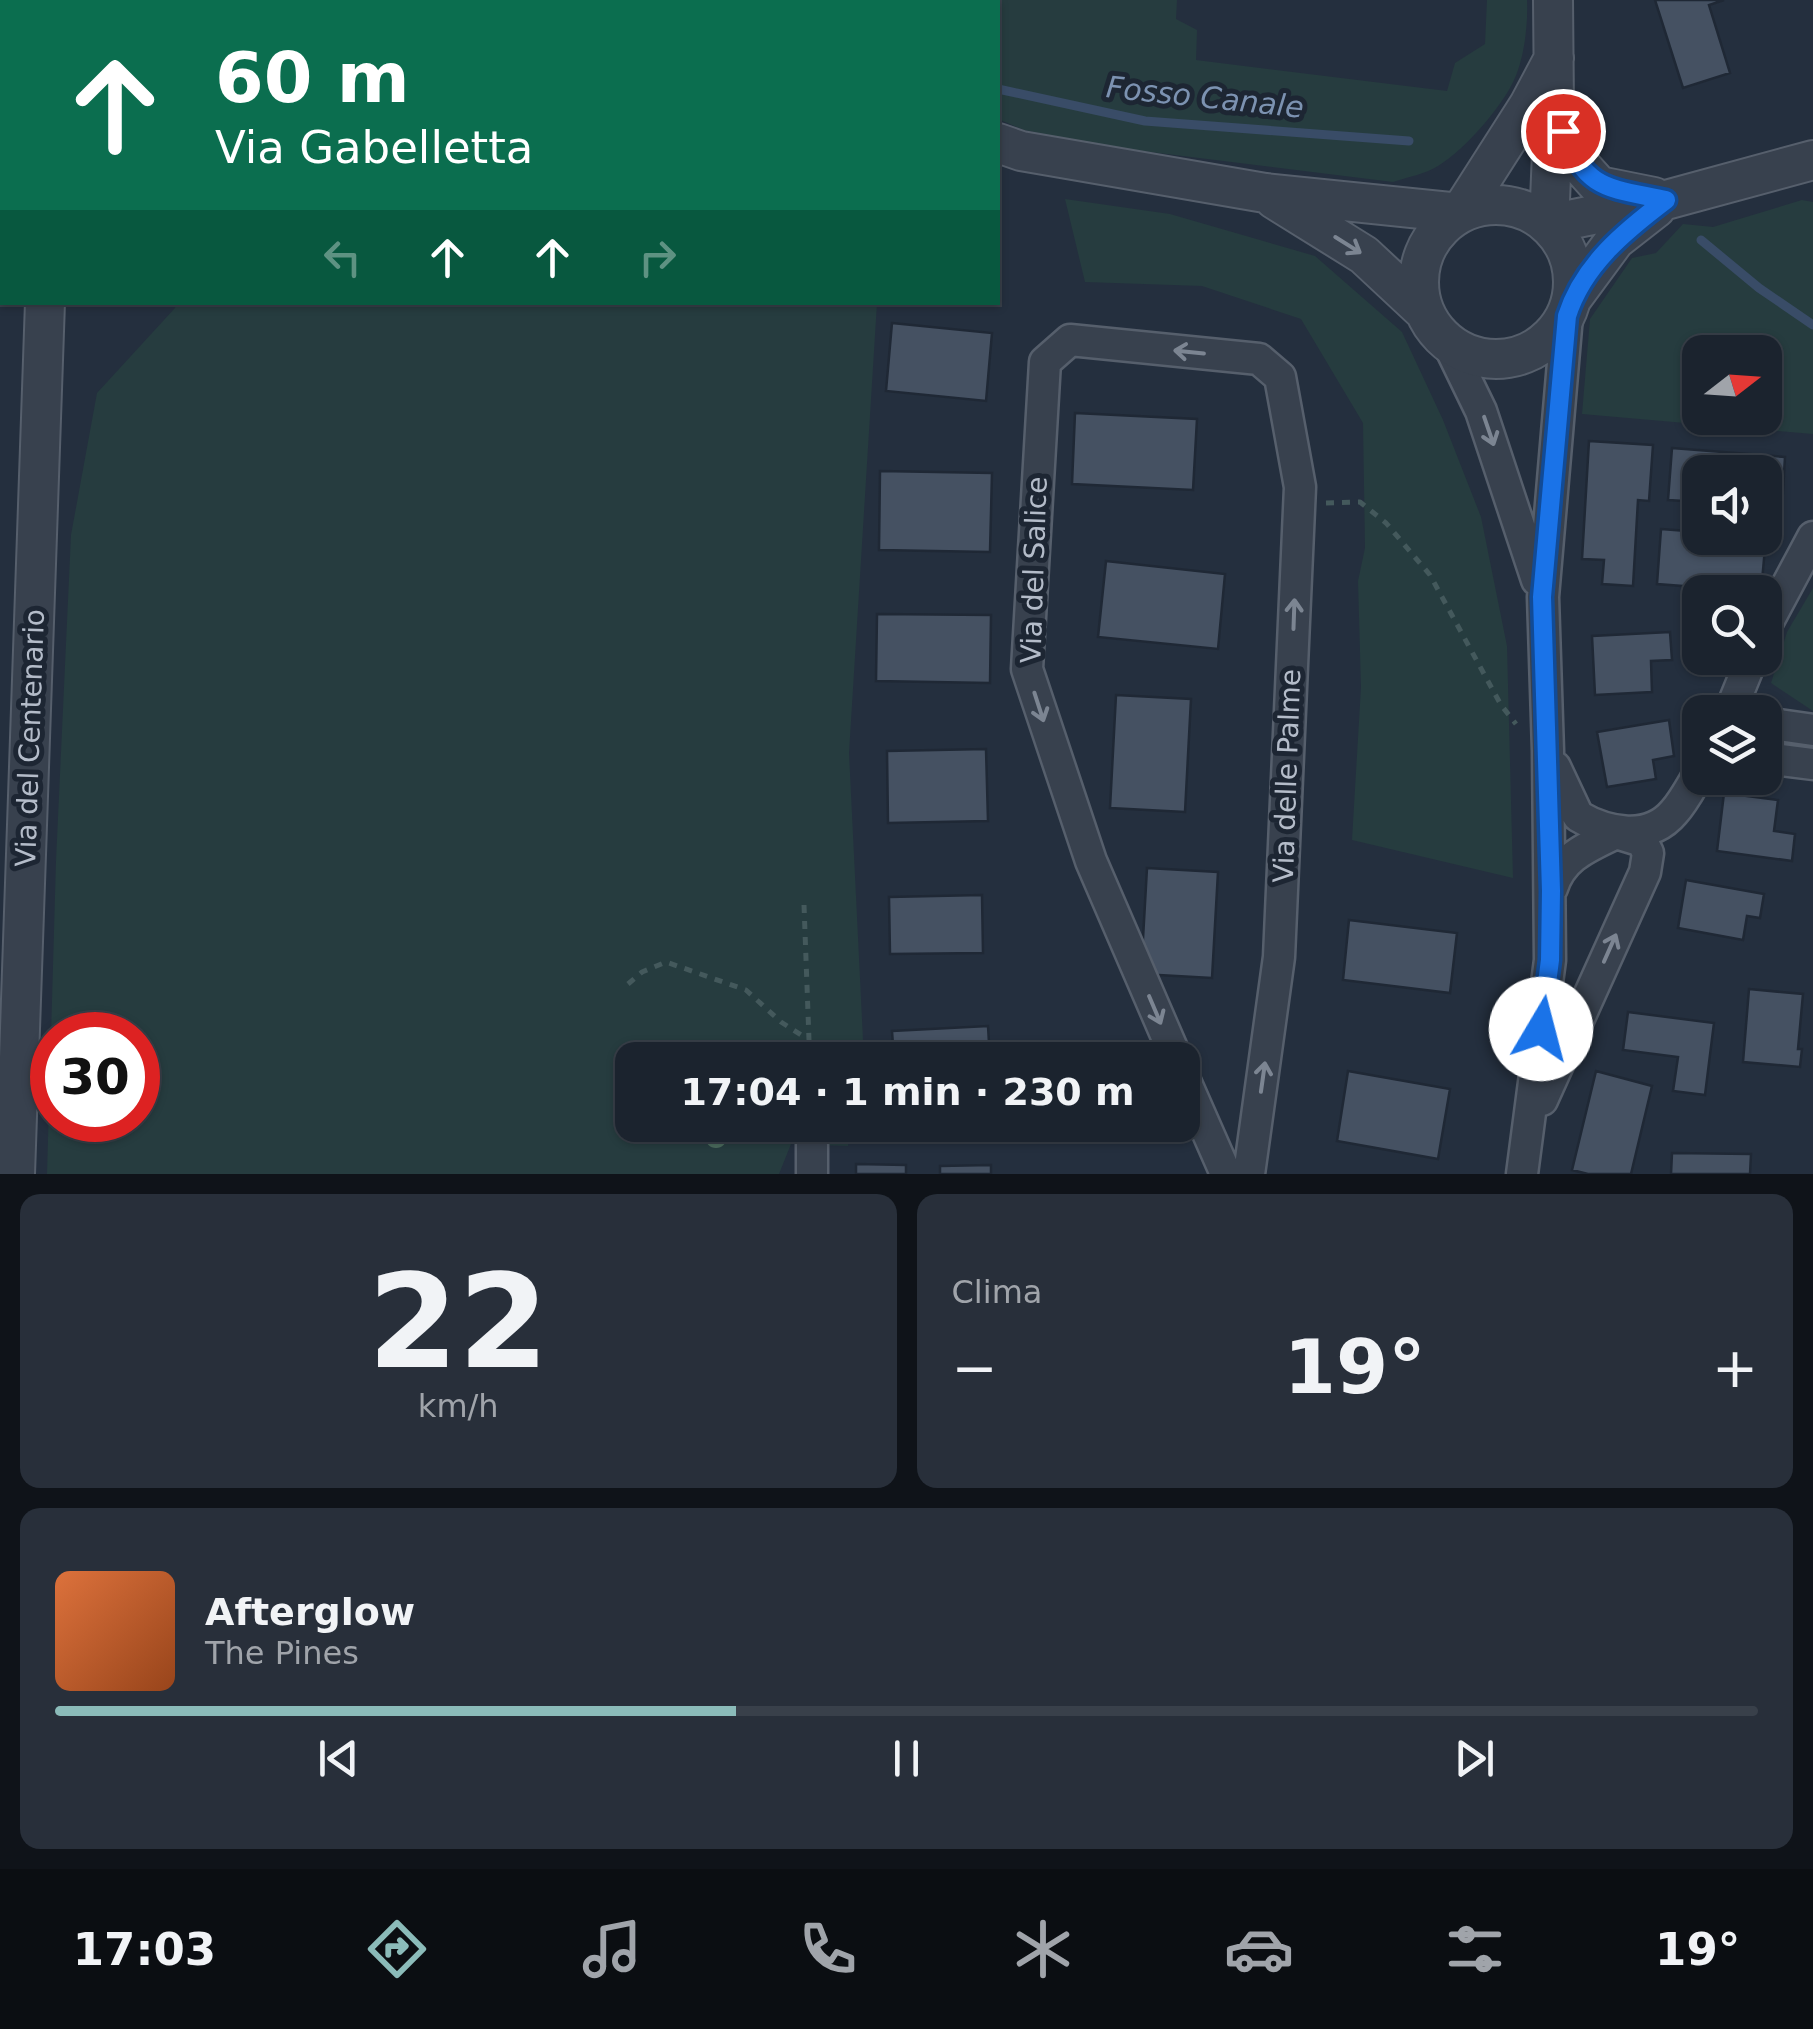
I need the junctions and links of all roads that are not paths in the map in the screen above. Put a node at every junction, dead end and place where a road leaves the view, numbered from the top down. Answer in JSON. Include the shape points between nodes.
{"nodes":[{"id":1,"x":1553,"y":0,"type":"edge"},
{"id":2,"x":1554,"y":58,"type":"junction"},
{"id":3,"x":1554,"y":106,"type":"junction"},
{"id":4,"x":1000,"y":143,"type":"edge"},
{"id":5,"x":1502,"y":148,"type":"junction"},
{"id":6,"x":1813,"y":160,"type":"edge"},
{"id":7,"x":1795,"y":174,"type":"edge"},
{"id":8,"x":1265,"y":194,"type":"junction"},
{"id":9,"x":1666,"y":200,"type":"junction"},
{"id":10,"x":1397,"y":207,"type":"junction"},
{"id":11,"x":1460,"y":213,"type":"junction"},
{"id":12,"x":1549,"y":224,"type":"junction"},
{"id":13,"x":45,"y":305,"type":"edge"},
{"id":14,"x":1570,"y":307,"type":"junction"},
{"id":15,"x":1424,"y":311,"type":"junction"},
{"id":16,"x":1448,"y":343,"type":"junction"},
{"id":17,"x":1280,"y":377,"type":"joint"},
{"id":18,"x":1813,"y":536,"type":"edge"},
{"id":19,"x":1782,"y":595,"type":"edge"},
{"id":20,"x":1542,"y":597,"type":"junction"},
{"id":21,"x":1782,"y":725,"type":"edge"},
{"id":22,"x":1813,"y":730,"type":"edge"},
{"id":23,"x":1548,"y":751,"type":"junction"},
{"id":24,"x":1782,"y":760,"type":"edge"},
{"id":25,"x":1813,"y":764,"type":"edge"},
{"id":26,"x":1685,"y":795,"type":"edge"},
{"id":27,"x":1616,"y":833,"type":"junction"},
{"id":28,"x":1551,"y":891,"type":"junction"},
{"id":29,"x":1168,"y":1042,"type":"edge"},
{"id":30,"x":1200,"y":1115,"type":"edge"},
{"id":31,"x":1527,"y":1133,"type":"junction"},
{"id":32,"x":15,"y":1174,"type":"edge"},
{"id":33,"x":1226,"y":1174,"type":"edge"},
{"id":34,"x":1249,"y":1174,"type":"edge"},
{"id":35,"x":1522,"y":1174,"type":"edge"}],
"edges":[{"from":1,"to":2,"type":"street"},
{"from":2,"to":3,"type":"street"},
{"from":2,"to":5,"type":"street"},
{"from":3,"to":9,"type":"street","via":[[1572,156],[1600,186]]},
{"from":3,"to":12,"type":"street"},
{"from":4,"to":8,"type":"street"},
{"from":5,"to":10,"type":"street","via":[[1450,190]]},
{"from":5,"to":11,"type":"street"},
{"from":6,"to":7,"type":"street"},
{"from":7,"to":9,"type":"street"},
{"from":8,"to":10,"type":"street"},
{"from":8,"to":15,"type":"street","one_way":true,"via":[[1364,255]]},
{"from":9,"to":12,"type":"street"},
{"from":9,"to":14,"type":"street","via":[[1615,240]]},
{"from":10,"to":11,"type":"street"},
{"from":11,"to":12,"type":"street","via":[[1507,204]]},
{"from":11,"to":15,"type":"street","via":[[1438,230],[1424,255]]},
{"from":12,"to":14,"type":"street","via":[[1571,258]]},
{"from":13,"to":32,"type":"street","name":"Via del Centenario"},
{"from":14,"to":16,"type":"street","via":[[1550,339],[1527,354],[1500,360]]},
{"from":14,"to":20,"type":"street"},
{"from":15,"to":16,"type":"street"},
{"from":16,"to":20,"type":"street","one_way":true,"via":[[1482,411]]},
{"from":17,"to":29,"type":"street","name":"Via del Salice","one_way":true,"via":[[1259,360],[1070,340],[1045,362],[1027,669],[1090,861]]},
{"from":34,"to":17,"type":"street","name":"Via delle Palme","one_way":true,"via":[[1279,958],[1300,487]]},
{"from":18,"to":19,"type":"street"},
{"from":20,"to":23,"type":"street"},
{"from":21,"to":22,"type":"street"},
{"from":23,"to":27,"type":"street","via":[[1578,816]]},
{"from":23,"to":28,"type":"street"},
{"from":24,"to":25,"type":"street"},
{"from":26,"to":27,"type":"street","via":[[1658,824]]},
{"from":27,"to":28,"type":"street","via":[[1569,858]]},
{"from":31,"to":27,"type":"street","one_way":true,"via":[[1645,872],[1642,841]]},
{"from":28,"to":31,"type":"street","via":[[1550,960]]},
{"from":30,"to":33,"type":"street"},
{"from":31,"to":35,"type":"street"}]}
